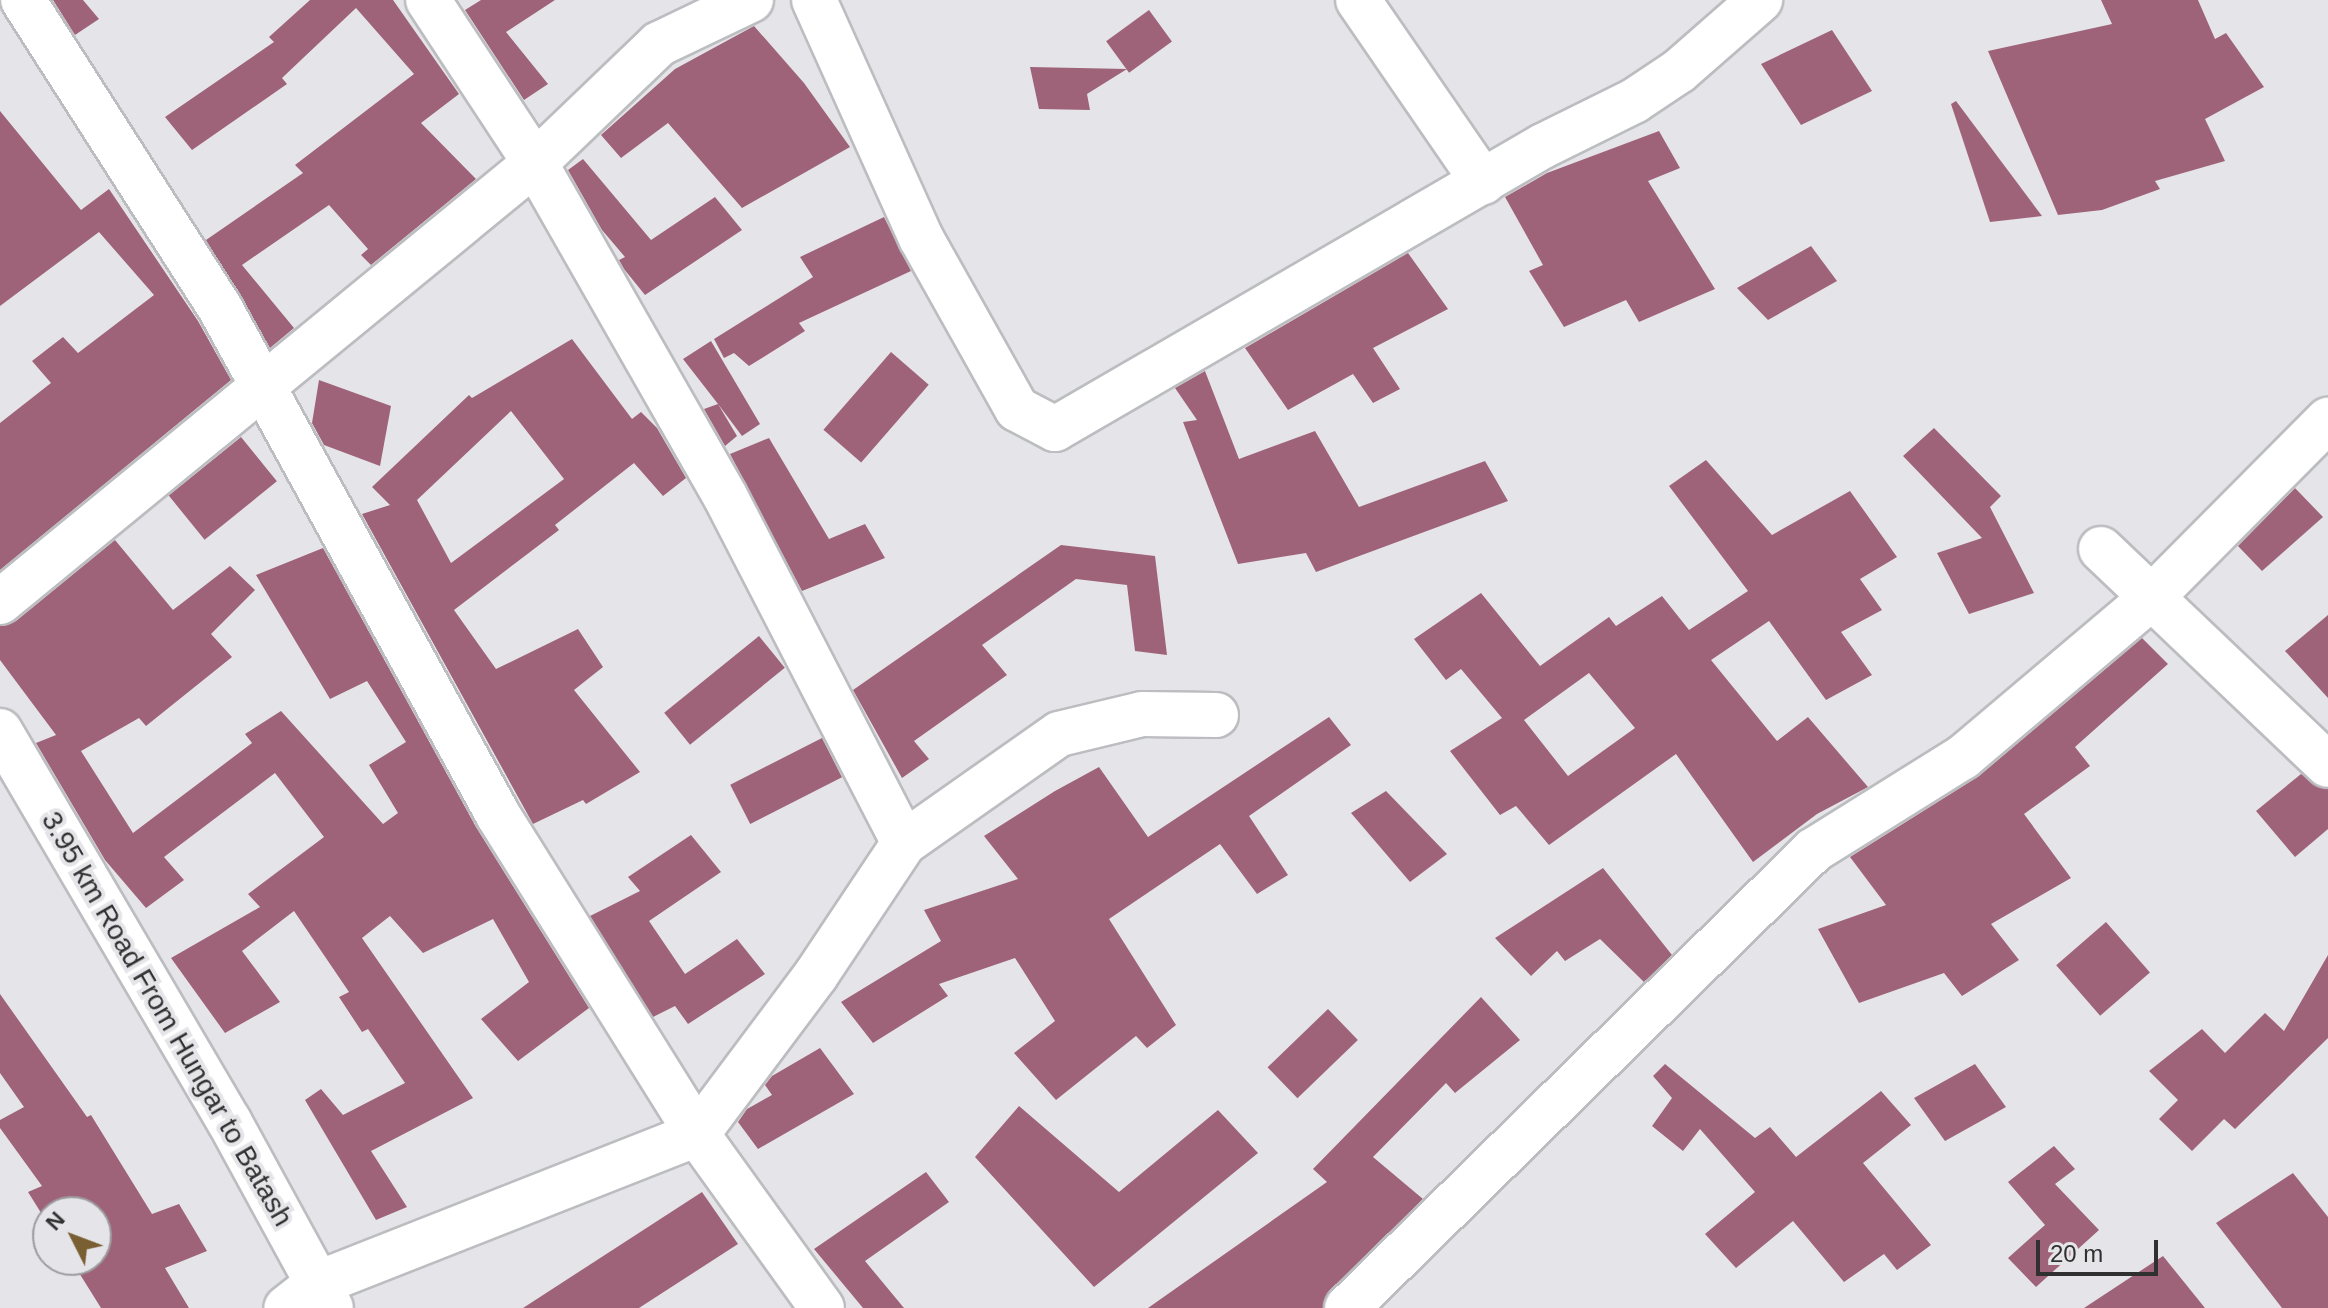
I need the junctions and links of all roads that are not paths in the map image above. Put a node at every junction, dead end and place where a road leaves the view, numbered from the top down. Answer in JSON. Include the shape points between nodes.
{"nodes":[{"id":1,"x":23,"y":0,"type":"edge"},
{"id":2,"x":428,"y":0,"type":"edge"},
{"id":3,"x":751,"y":0,"type":"edge"},
{"id":4,"x":814,"y":0,"type":"edge"},
{"id":5,"x":1358,"y":0,"type":"edge"},
{"id":6,"x":1760,"y":0,"type":"edge"},
{"id":7,"x":535,"y":163,"type":"junction"},
{"id":8,"x":1483,"y":182,"type":"junction"},
{"id":9,"x":266,"y":388,"type":"junction"},
{"id":10,"x":2328,"y":420,"type":"edge"},
{"id":11,"x":2101,"y":549,"type":"dead end"},
{"id":12,"x":2152,"y":597,"type":"junction"},
{"id":13,"x":0,"y":602,"type":"edge"},
{"id":14,"x":1216,"y":715,"type":"dead end"},
{"id":15,"x":0,"y":731,"type":"edge"},
{"id":16,"x":2328,"y":765,"type":"edge"},
{"id":17,"x":12,"y":773,"type":"edge"},
{"id":18,"x":904,"y":843,"type":"junction"},
{"id":19,"x":697,"y":1134,"type":"junction"},
{"id":20,"x":311,"y":1300,"type":"edge"},
{"id":21,"x":822,"y":1308,"type":"edge"},
{"id":22,"x":1347,"y":1308,"type":"edge"}],
"edges":[{"from":1,"to":9,"type":"street"},
{"from":2,"to":7,"type":"street"},
{"from":3,"to":7,"type":"street","via":[[659,44]]},
{"from":4,"to":8,"type":"street","via":[[928,251],[1017,409],[1055,429]]},
{"from":5,"to":8,"type":"street"},
{"from":6,"to":8,"type":"street","via":[[1679,71],[1634,101]]},
{"from":7,"to":9,"type":"street"},
{"from":7,"to":18,"type":"street","via":[[725,496]]},
{"from":9,"to":13,"type":"street"},
{"from":9,"to":19,"type":"street","via":[[498,815]]},
{"from":10,"to":12,"type":"street"},
{"from":11,"to":12,"type":"street"},
{"from":12,"to":16,"type":"street"},
{"from":12,"to":22,"type":"street","via":[[1963,757],[1814,850]]},
{"from":14,"to":18,"type":"street","via":[[1142,714],[1059,734]]},
{"from":15,"to":17,"type":"street","name":"3.95 km Road From Hungar to Batash"},
{"from":17,"to":20,"type":"street","name":"3.95 km Road From Hungar to Batash"},
{"from":18,"to":19,"type":"street","via":[[816,975]]},
{"from":19,"to":20,"type":"street"},
{"from":19,"to":21,"type":"street"}]}
